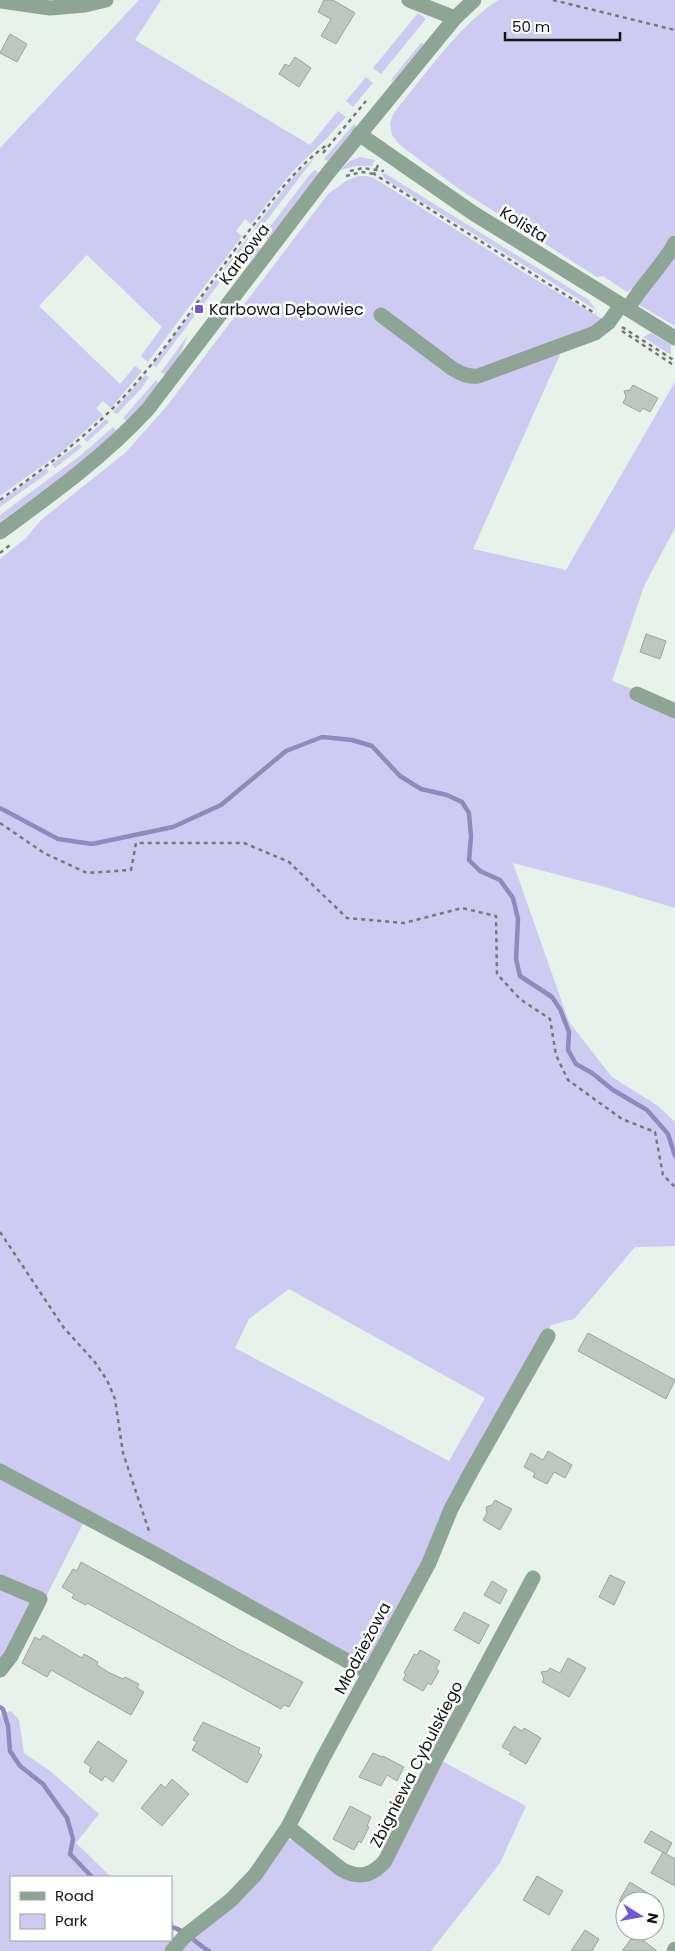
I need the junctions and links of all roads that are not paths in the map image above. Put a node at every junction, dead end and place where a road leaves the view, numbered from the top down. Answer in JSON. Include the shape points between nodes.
{"nodes":[{"id":1,"x":106,"y":0,"type":"edge"},
{"id":2,"x":409,"y":0,"type":"edge"},
{"id":3,"x":474,"y":0,"type":"edge"},
{"id":4,"x":0,"y":1,"type":"edge"},
{"id":5,"x":455,"y":18,"type":"junction"},
{"id":6,"x":359,"y":134,"type":"junction"},
{"id":7,"x":675,"y":243,"type":"edge"},
{"id":8,"x":624,"y":307,"type":"junction"},
{"id":9,"x":380,"y":315,"type":"dead end"},
{"id":10,"x":675,"y":338,"type":"edge"},
{"id":11,"x":0,"y":532,"type":"edge"},
{"id":12,"x":637,"y":694,"type":"dead end"},
{"id":13,"x":675,"y":710,"type":"edge"},
{"id":14,"x":548,"y":1336,"type":"dead end"},
{"id":15,"x":0,"y":1471,"type":"edge"},
{"id":16,"x":533,"y":1578,"type":"dead end"},
{"id":17,"x":0,"y":1582,"type":"edge"},
{"id":18,"x":0,"y":1670,"type":"edge"},
{"id":19,"x":369,"y":1672,"type":"junction"},
{"id":20,"x":288,"y":1827,"type":"junction"},
{"id":21,"x":172,"y":1951,"type":"edge"}],
"edges":[{"from":1,"to":4,"type":"street","via":[[50,8]]},
{"from":2,"to":5,"type":"street"},
{"from":3,"to":5,"type":"street","name":"Karbowa"},
{"from":5,"to":6,"type":"street","name":"Karbowa"},
{"from":6,"to":8,"type":"street","name":"Kolista","via":[[458,203]]},
{"from":6,"to":11,"type":"street","name":"Karbowa","via":[[128,432],[85,470]]},
{"from":7,"to":8,"type":"street"},
{"from":8,"to":9,"type":"street","via":[[595,333],[478,376],[453,369]]},
{"from":8,"to":10,"type":"street","name":"Kolista"},
{"from":12,"to":13,"type":"street"},
{"from":14,"to":19,"type":"street","name":"Młodzieżowa","via":[[451,1509],[429,1563]]},
{"from":15,"to":19,"type":"street"},
{"from":16,"to":20,"type":"street","name":"Zbigniewa Cybulskiego","via":[[378,1870],[360,1876],[350,1874]]},
{"from":17,"to":18,"type":"street","via":[[40,1599],[11,1656]]},
{"from":19,"to":20,"type":"street","name":"Młodzieżowa"},
{"from":20,"to":21,"type":"street","name":"Młodzieżowa","via":[[255,1875],[232,1900],[185,1936]]}]}
